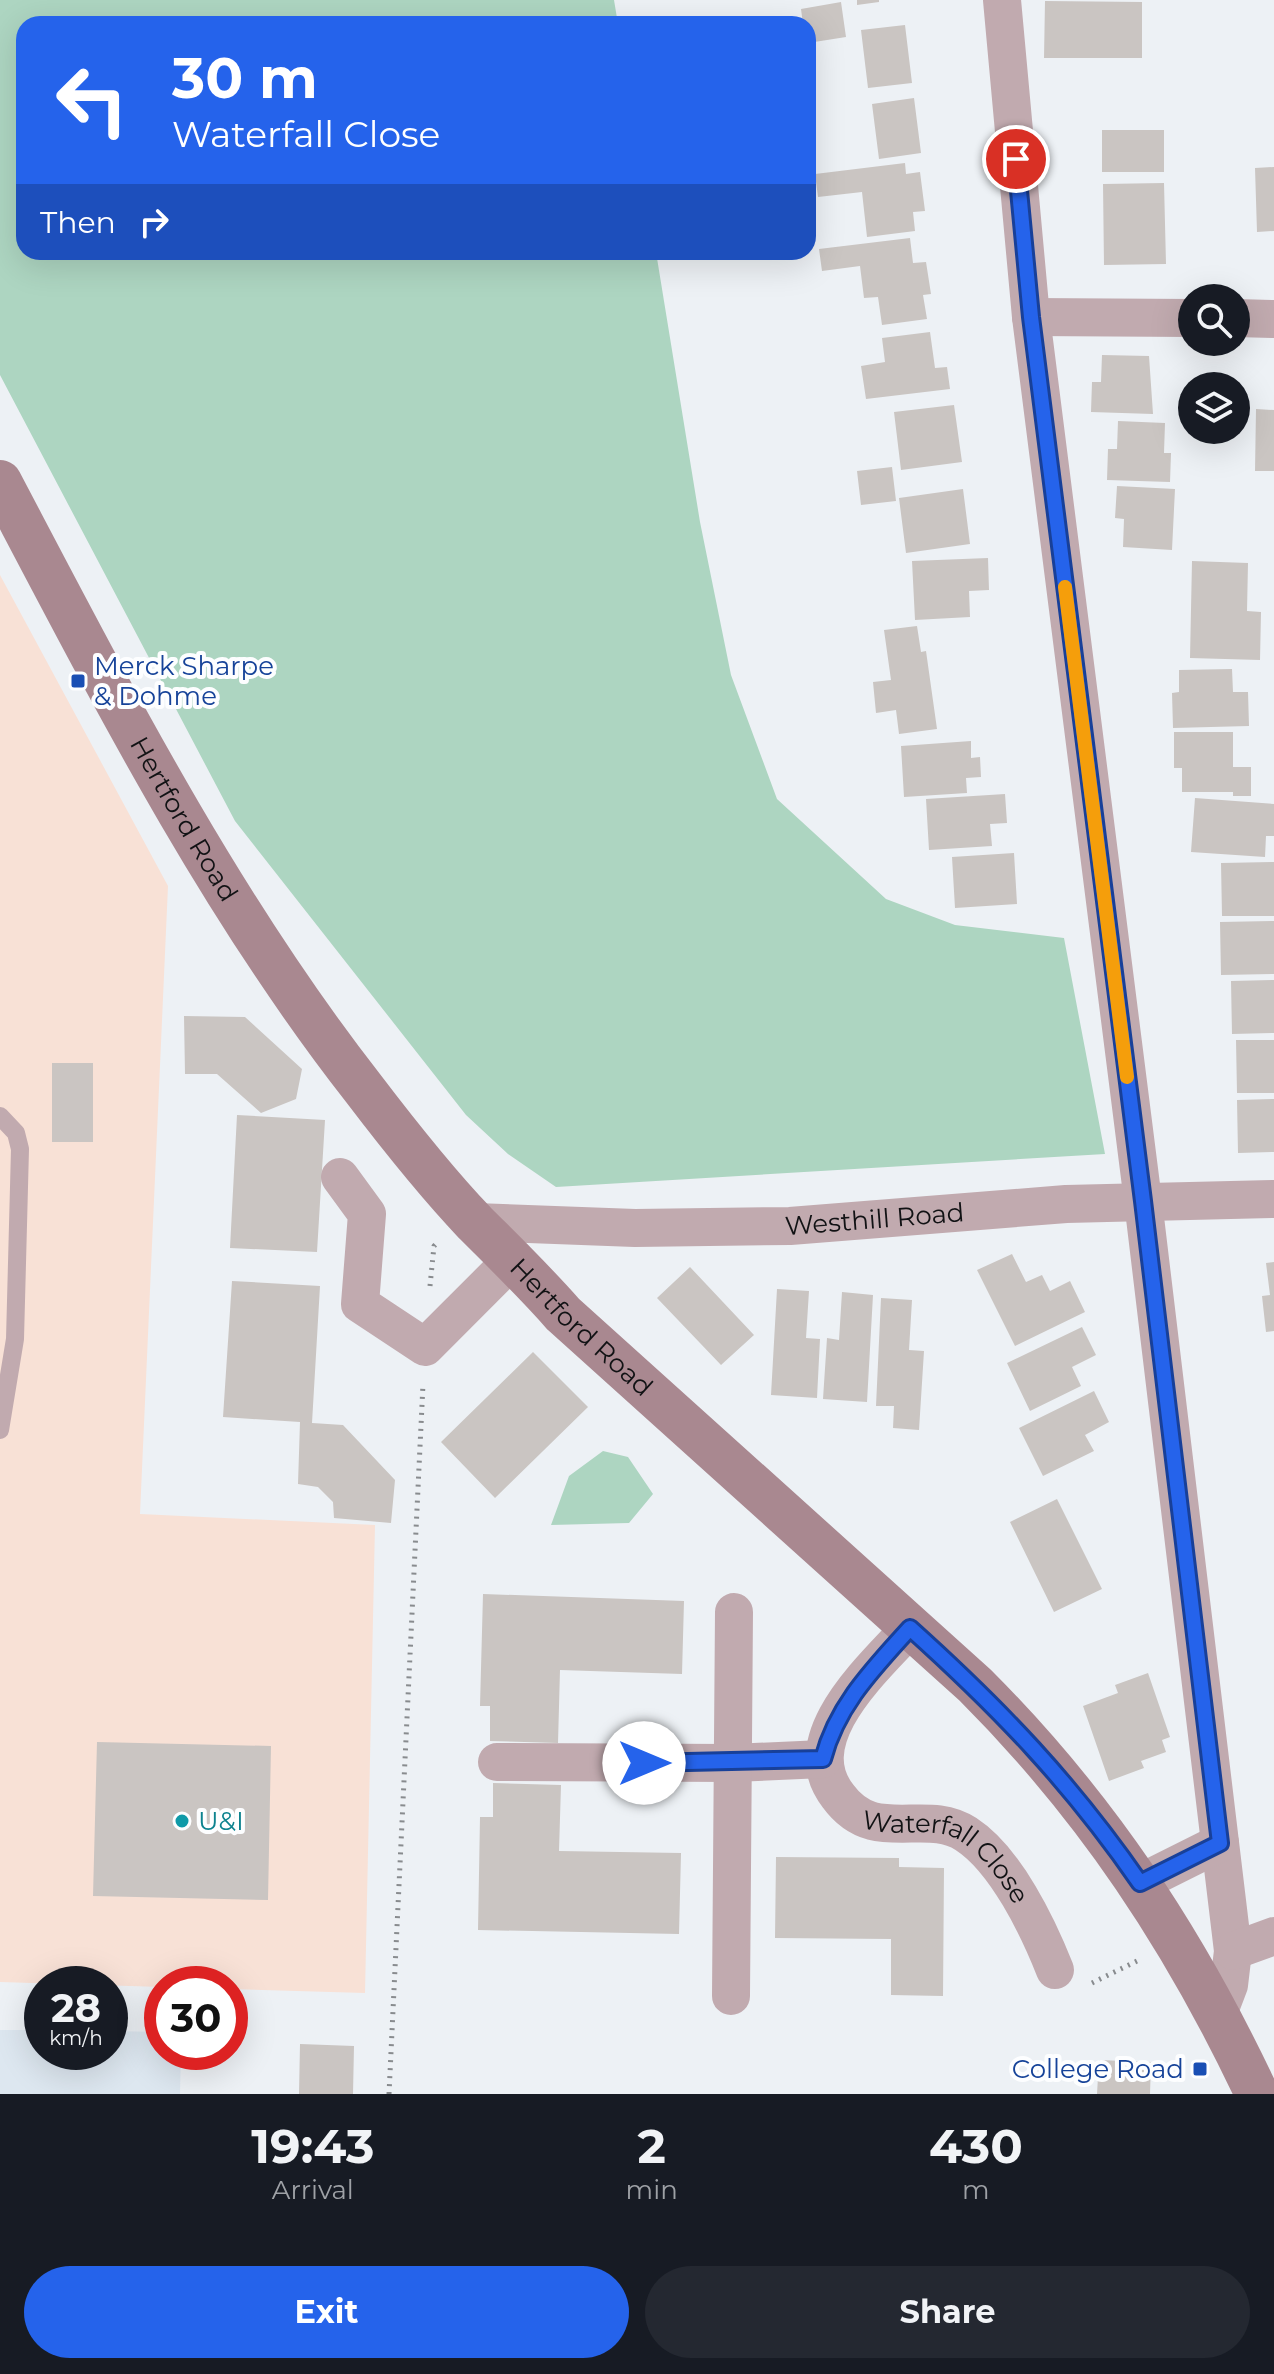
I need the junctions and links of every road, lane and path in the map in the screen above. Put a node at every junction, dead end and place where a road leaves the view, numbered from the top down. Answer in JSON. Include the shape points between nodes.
{"nodes":[{"id":1,"x":1002,"y":0,"type":"edge"},
{"id":2,"x":1031,"y":317,"type":"junction"},
{"id":3,"x":1178,"y":318,"type":"edge"},
{"id":4,"x":1250,"y":318,"type":"edge"},
{"id":5,"x":1274,"y":319,"type":"edge"},
{"id":6,"x":0,"y":482,"type":"edge"},
{"id":7,"x":0,"y":1116,"type":"edge"},
{"id":8,"x":340,"y":1177,"type":"dead end"},
{"id":9,"x":1274,"y":1199,"type":"edge"},
{"id":10,"x":1143,"y":1201,"type":"junction"},
{"id":11,"x":475,"y":1222,"type":"junction"},
{"id":12,"x":514,"y":1258,"type":"junction"},
{"id":13,"x":425,"y":1347,"type":"junction"},
{"id":14,"x":0,"y":1430,"type":"edge"},
{"id":15,"x":734,"y":1612,"type":"dead end"},
{"id":16,"x":910,"y":1628,"type":"junction"},
{"id":17,"x":823,"y":1759,"type":"junction"},
{"id":18,"x":497,"y":1762,"type":"dead end"},
{"id":19,"x":733,"y":1763,"type":"junction"},
{"id":20,"x":1220,"y":1843,"type":"junction"},
{"id":21,"x":1140,"y":1883,"type":"junction"},
{"id":22,"x":1274,"y":1936,"type":"edge"},
{"id":23,"x":1233,"y":1951,"type":"junction"},
{"id":24,"x":1150,"y":1955,"type":"dead end"},
{"id":25,"x":1055,"y":1970,"type":"joint"},
{"id":26,"x":731,"y":1996,"type":"dead end"},
{"id":27,"x":1218,"y":2014,"type":"junction"},
{"id":28,"x":389,"y":2094,"type":"edge"},
{"id":29,"x":1257,"y":2094,"type":"edge"}],
"edges":[{"from":1,"to":2,"type":"street"},
{"from":2,"to":3,"type":"street"},
{"from":2,"to":10,"type":"street"},
{"from":4,"to":5,"type":"street"},
{"from":6,"to":11,"type":"main road","name":"Hertford Road","via":[[194,837],[257,936],[361,1087]]},
{"from":7,"to":14,"type":"lane","via":[[16,1133],[20,1149],[15,1339]]},
{"from":8,"to":13,"type":"street","via":[[367,1214],[360,1304]]},
{"from":9,"to":10,"type":"street","name":"Westhill Road"},
{"from":10,"to":11,"type":"street","name":"Westhill Road","via":[[790,1226]]},
{"from":10,"to":20,"type":"street"},
{"from":11,"to":12,"type":"main road","name":"Hertford Road"},
{"from":11,"to":13,"type":"path","via":[[434,1246]]},
{"from":12,"to":13,"type":"street"},
{"from":12,"to":16,"type":"main road","name":"Hertford Road","via":[[623,1371]]},
{"from":13,"to":28,"type":"path"},
{"from":15,"to":19,"type":"street"},
{"from":16,"to":17,"type":"street","via":[[845,1705]]},
{"from":16,"to":21,"type":"main road","name":"Hertford Road","via":[[1029,1739]]},
{"from":17,"to":19,"type":"street"},
{"from":17,"to":25,"type":"street","name":"Waterfall Close","via":[[828,1783],[847,1807],[869,1820],[947,1824],[968,1836],[1023,1904]]},
{"from":18,"to":19,"type":"street"},
{"from":19,"to":26,"type":"street"},
{"from":20,"to":21,"type":"street"},
{"from":20,"to":23,"type":"street"},
{"from":21,"to":27,"type":"main road","name":"Hertford Road"},
{"from":22,"to":23,"type":"street"},
{"from":23,"to":27,"type":"street"},
{"from":24,"to":25,"type":"path","via":[[1089,1985]]},
{"from":27,"to":29,"type":"main road","name":"Hertford Road"}]}
